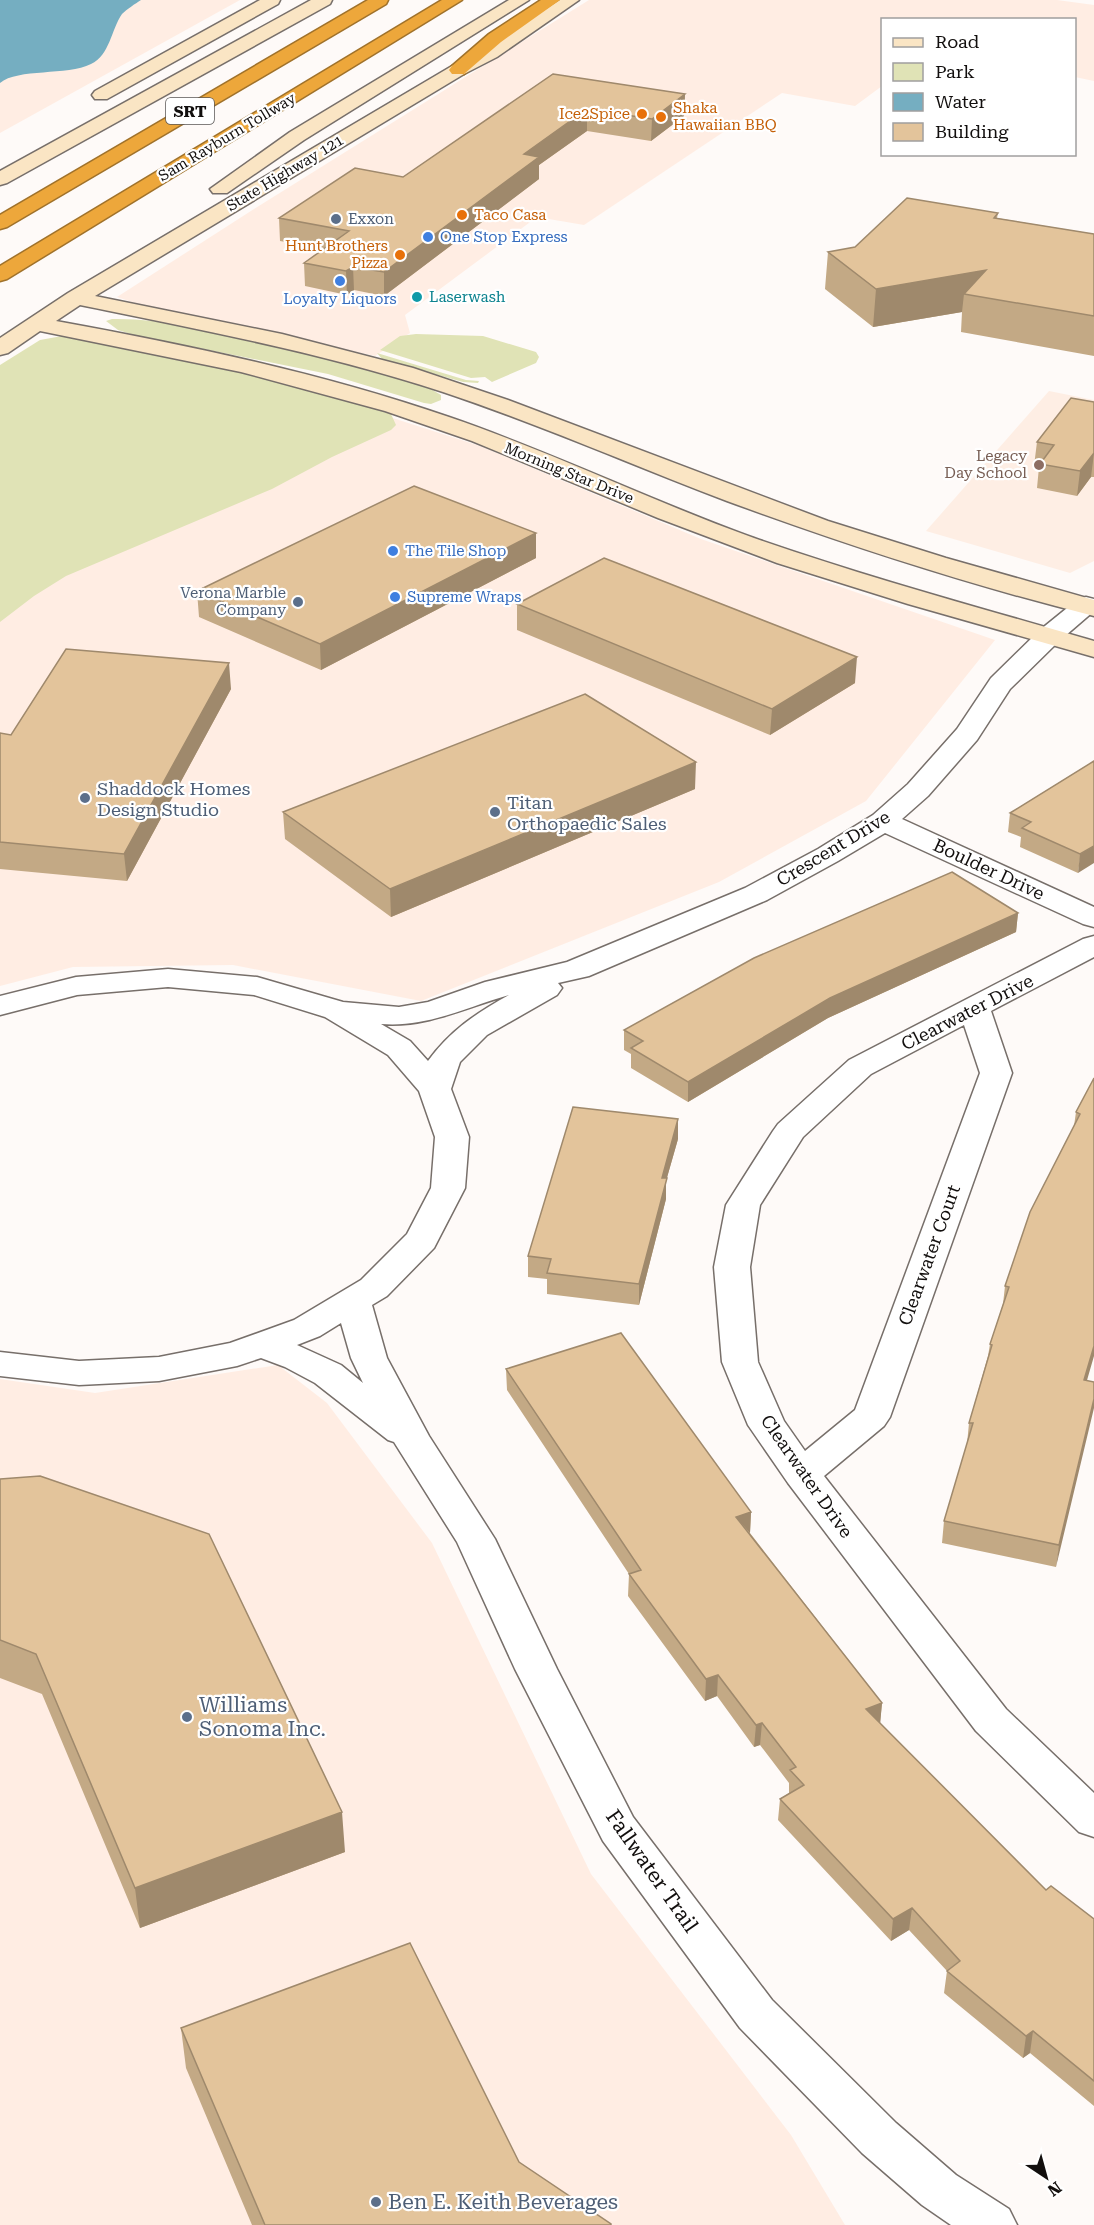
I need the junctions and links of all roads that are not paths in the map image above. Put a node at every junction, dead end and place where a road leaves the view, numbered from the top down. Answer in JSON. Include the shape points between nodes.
{"nodes":[{"id":1,"x":272,"y":0,"type":"edge"},
{"id":2,"x":324,"y":0,"type":"edge"},
{"id":3,"x":380,"y":0,"type":"edge"},
{"id":4,"x":454,"y":0,"type":"edge"},
{"id":5,"x":520,"y":0,"type":"edge"},
{"id":6,"x":552,"y":0,"type":"edge"},
{"id":7,"x":571,"y":0,"type":"edge"},
{"id":8,"x":458,"y":70,"type":"junction"},
{"id":9,"x":81,"y":106,"type":"dead end"},
{"id":10,"x":0,"y":179,"type":"edge"},
{"id":11,"x":0,"y":223,"type":"edge"},
{"id":12,"x":122,"y":270,"type":"junction"},
{"id":13,"x":0,"y":275,"type":"edge"},
{"id":14,"x":76,"y":298,"type":"junction"},
{"id":15,"x":37,"y":324,"type":"junction"},
{"id":16,"x":0,"y":348,"type":"edge"},
{"id":17,"x":1090,"y":607,"type":"edge"},
{"id":18,"x":1049,"y":636,"type":"junction"},
{"id":19,"x":1094,"y":649,"type":"edge"},
{"id":20,"x":883,"y":821,"type":"junction"},
{"id":21,"x":1094,"y":918,"type":"edge"},
{"id":22,"x":1094,"y":945,"type":"edge"},
{"id":23,"x":578,"y":969,"type":"junction"},
{"id":24,"x":0,"y":1006,"type":"edge"},
{"id":25,"x":974,"y":1009,"type":"junction"},
{"id":26,"x":336,"y":1010,"type":"junction"},
{"id":27,"x":435,"y":1089,"type":"junction"},
{"id":28,"x":353,"y":1300,"type":"junction"},
{"id":29,"x":259,"y":1345,"type":"junction"},
{"id":30,"x":0,"y":1364,"type":"edge"},
{"id":31,"x":412,"y":1440,"type":"junction"},
{"id":32,"x":802,"y":1474,"type":"junction"},
{"id":33,"x":1094,"y":1820,"type":"edge"},
{"id":34,"x":992,"y":2225,"type":"edge"}],
"edges":[{"from":1,"to":9,"type":"main road"},
{"from":2,"to":10,"type":"main road"},
{"from":3,"to":11,"type":"highway","number":"SRT"},
{"from":4,"to":13,"type":"highway","name":"Sam Rayburn Tollway","number":"SRT"},
{"from":5,"to":12,"type":"main road","via":[[297,136],[214,193]]},
{"from":6,"to":8,"type":"highway","via":[[495,38]]},
{"from":7,"to":8,"type":"main road","name":"State Highway 121"},
{"from":8,"to":12,"type":"main road","name":"State Highway 121"},
{"from":12,"to":14,"type":"main road","name":"State Highway 121"},
{"from":14,"to":15,"type":"main road","name":"State Highway 121"},
{"from":14,"to":17,"type":"main road","via":[[330,352],[405,373],[536,416],[783,513]]},
{"from":15,"to":16,"type":"main road","name":"State Highway 121"},
{"from":15,"to":18,"type":"main road","name":"Morning Star Drive","via":[[235,364],[417,414],[742,543]]},
{"from":17,"to":18,"type":"street","name":"Crescent Drive"},
{"from":18,"to":19,"type":"main road","name":"Morning Star Drive"},
{"from":18,"to":20,"type":"street","name":"Crescent Drive","via":[[1000,684],[968,734],[918,790]]},
{"from":20,"to":21,"type":"street","name":"Boulder Drive"},
{"from":20,"to":23,"type":"street","name":"Crescent Drive","via":[[756,894]]},
{"from":22,"to":25,"type":"street","name":"Clearwater Drive"},
{"from":23,"to":26,"type":"street","name":"Crescent Drive","via":[[496,989],[434,1010],[399,1016]]},
{"from":23,"to":27,"type":"street","name":"Crescent Drive","via":[[458,1043],[444,1063]]},
{"from":24,"to":26,"type":"street","via":[[76,986],[168,978],[257,986]]},
{"from":25,"to":32,"type":"street","name":"Clearwater Court","via":[[996,1073],[871,1417]]},
{"from":25,"to":32,"type":"street","name":"Clearwater Drive","via":[[860,1067],[790,1131],[743,1205],[732,1267],[740,1362],[767,1425]]},
{"from":26,"to":27,"type":"street","via":[[399,1048]]},
{"from":27,"to":28,"type":"street","via":[[453,1137],[448,1188],[422,1240],[374,1288]]},
{"from":28,"to":29,"type":"street","via":[[307,1328]]},
{"from":28,"to":31,"type":"street","name":"Fallwater Trail","via":[[369,1358]]},
{"from":29,"to":30,"type":"street","via":[[159,1369],[80,1373]]},
{"from":29,"to":31,"type":"street","name":"Fallwater Trail","via":[[298,1358],[328,1374]]},
{"from":31,"to":34,"type":"street","name":"Fallwater Trail","via":[[475,1539],[618,1829],[756,2014],[879,2138],[939,2190]]},
{"from":32,"to":33,"type":"street","name":"Clearwater Drive","via":[[991,1720]]}]}
